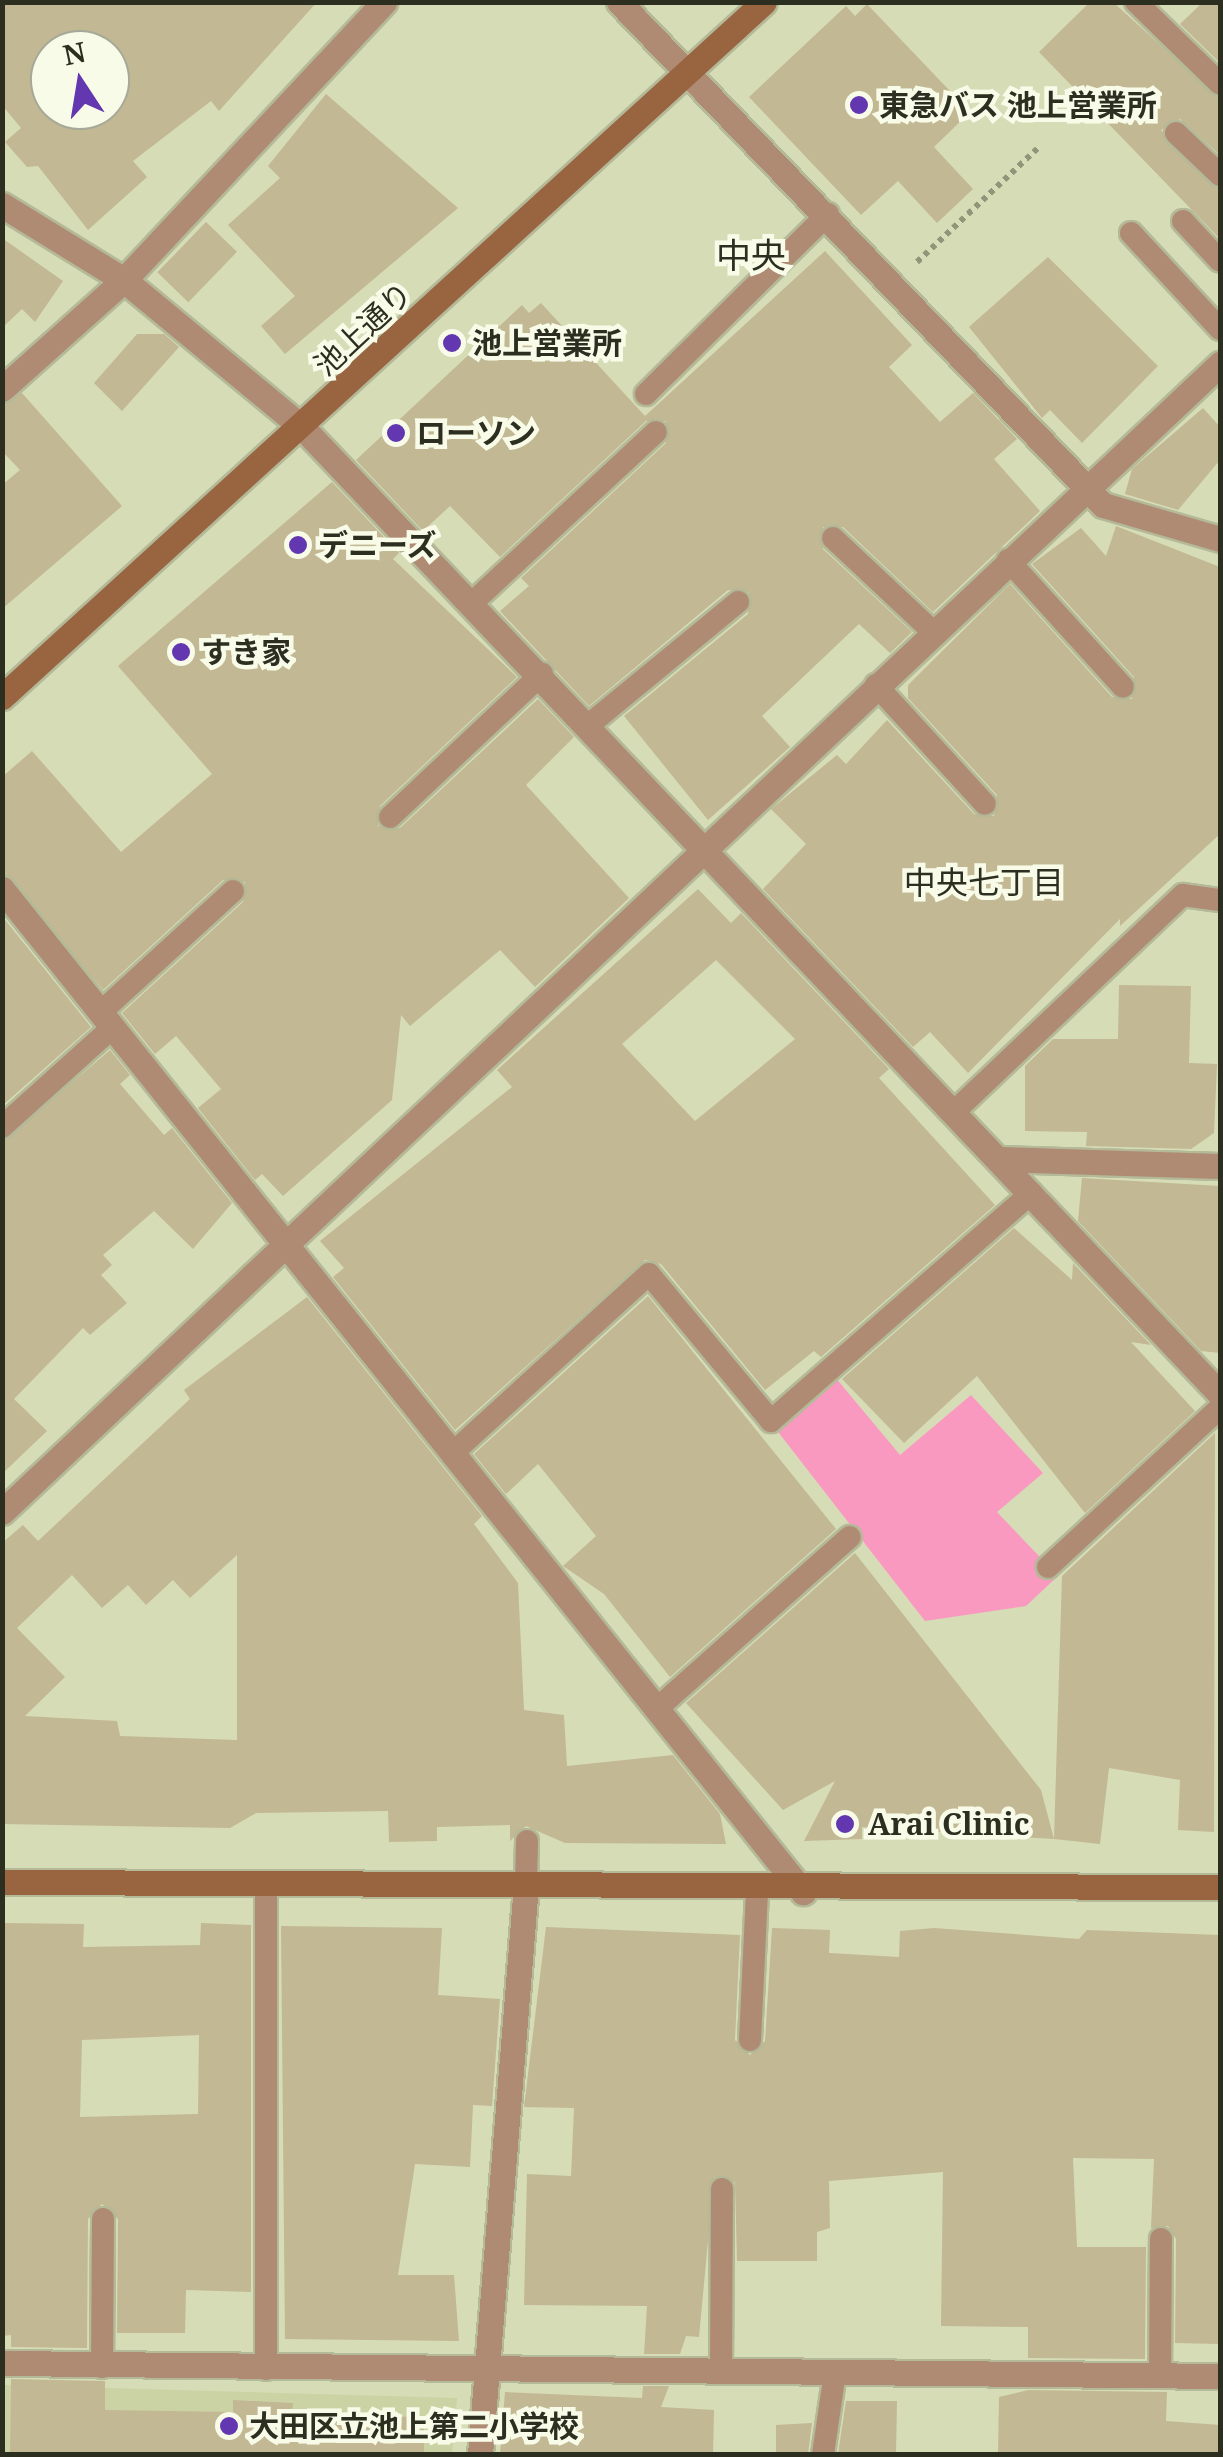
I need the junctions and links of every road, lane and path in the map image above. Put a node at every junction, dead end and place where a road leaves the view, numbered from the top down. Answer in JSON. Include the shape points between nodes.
{"nodes":[{"id":1,"x":384,"y":2,"type":"edge"},
{"id":2,"x":619,"y":2,"type":"edge"},
{"id":3,"x":764,"y":2,"type":"edge"},
{"id":4,"x":1136,"y":2,"type":"edge"},
{"id":5,"x":692,"y":73,"type":"junction"},
{"id":6,"x":1220,"y":84,"type":"edge"},
{"id":7,"x":1176,"y":133,"type":"dead end"},
{"id":8,"x":1038,"y":148,"type":"dead end"},
{"id":9,"x":1220,"y":175,"type":"edge"},
{"id":10,"x":2,"y":205,"type":"edge"},
{"id":11,"x":828,"y":214,"type":"junction"},
{"id":12,"x":1183,"y":222,"type":"dead end"},
{"id":13,"x":1130,"y":233,"type":"dead end"},
{"id":14,"x":1220,"y":261,"type":"edge"},
{"id":15,"x":124,"y":280,"type":"junction"},
{"id":16,"x":894,"y":284,"type":"junction"},
{"id":17,"x":1220,"y":329,"type":"edge"},
{"id":18,"x":1220,"y":364,"type":"edge"},
{"id":19,"x":2,"y":389,"type":"edge"},
{"id":20,"x":646,"y":394,"type":"dead end"},
{"id":21,"x":303,"y":428,"type":"junction"},
{"id":22,"x":656,"y":432,"type":"dead end"},
{"id":23,"x":1087,"y":484,"type":"junction"},
{"id":24,"x":833,"y":538,"type":"dead end"},
{"id":25,"x":1220,"y":539,"type":"edge"},
{"id":26,"x":1008,"y":560,"type":"junction"},
{"id":27,"x":738,"y":602,"type":"dead end"},
{"id":28,"x":472,"y":603,"type":"junction"},
{"id":29,"x":932,"y":632,"type":"junction"},
{"id":30,"x":542,"y":674,"type":"junction"},
{"id":31,"x":876,"y":685,"type":"junction"},
{"id":32,"x":1123,"y":687,"type":"dead end"},
{"id":33,"x":2,"y":697,"type":"edge"},
{"id":34,"x":590,"y":724,"type":"junction"},
{"id":35,"x":985,"y":804,"type":"dead end"},
{"id":36,"x":390,"y":817,"type":"dead end"},
{"id":37,"x":708,"y":846,"type":"junction"},
{"id":38,"x":2,"y":889,"type":"edge"},
{"id":39,"x":233,"y":890,"type":"dead end"},
{"id":40,"x":1220,"y":900,"type":"edge"},
{"id":41,"x":107,"y":1020,"type":"junction"},
{"id":42,"x":956,"y":1112,"type":"junction"},
{"id":43,"x":2,"y":1127,"type":"edge"},
{"id":44,"x":999,"y":1158,"type":"junction"},
{"id":45,"x":1220,"y":1166,"type":"edge"},
{"id":46,"x":1031,"y":1193,"type":"junction"},
{"id":47,"x":287,"y":1246,"type":"junction"},
{"id":48,"x":1220,"y":1394,"type":"edge"},
{"id":49,"x":1220,"y":1408,"type":"edge"},
{"id":50,"x":456,"y":1450,"type":"junction"},
{"id":51,"x":2,"y":1512,"type":"edge"},
{"id":52,"x":850,"y":1537,"type":"dead end"},
{"id":53,"x":1048,"y":1566,"type":"dead end"},
{"id":54,"x":660,"y":1706,"type":"junction"},
{"id":55,"x":527,"y":1840,"type":"dead end"},
{"id":56,"x":2,"y":1882,"type":"edge"},
{"id":57,"x":526,"y":1885,"type":"junction"},
{"id":58,"x":266,"y":1887,"type":"junction"},
{"id":59,"x":1220,"y":1887,"type":"edge"},
{"id":60,"x":757,"y":1892,"type":"junction"},
{"id":61,"x":803,"y":1892,"type":"junction"},
{"id":62,"x":750,"y":2040,"type":"dead end"},
{"id":63,"x":722,"y":2189,"type":"dead end"},
{"id":64,"x":104,"y":2220,"type":"dead end"},
{"id":65,"x":1161,"y":2238,"type":"dead end"},
{"id":66,"x":2,"y":2363,"type":"edge"},
{"id":67,"x":102,"y":2367,"type":"junction"},
{"id":68,"x":266,"y":2369,"type":"junction"},
{"id":69,"x":489,"y":2370,"type":"junction"},
{"id":70,"x":720,"y":2371,"type":"junction"},
{"id":71,"x":835,"y":2373,"type":"junction"},
{"id":72,"x":1160,"y":2375,"type":"junction"},
{"id":73,"x":1220,"y":2376,"type":"edge"},
{"id":74,"x":480,"y":2454,"type":"edge"},
{"id":75,"x":822,"y":2454,"type":"edge"}],
"edges":[{"from":1,"to":15,"type":"street"},
{"from":2,"to":5,"type":"street"},
{"from":3,"to":5,"type":"street","name":"池上通り"},
{"from":4,"to":6,"type":"lane"},
{"from":5,"to":11,"type":"street"},
{"from":5,"to":21,"type":"street","name":"池上通り"},
{"from":7,"to":9,"type":"lane"},
{"from":8,"to":16,"type":"path"},
{"from":10,"to":15,"type":"street"},
{"from":11,"to":16,"type":"street"},
{"from":11,"to":20,"type":"lane"},
{"from":12,"to":14,"type":"lane"},
{"from":13,"to":17,"type":"lane"},
{"from":15,"to":19,"type":"street"},
{"from":15,"to":21,"type":"street"},
{"from":16,"to":23,"type":"street"},
{"from":18,"to":23,"type":"street"},
{"from":21,"to":28,"type":"street"},
{"from":21,"to":33,"type":"street","name":"池上通り"},
{"from":22,"to":28,"type":"lane"},
{"from":23,"to":25,"type":"street","via":[[1103,505]]},
{"from":23,"to":26,"type":"street"},
{"from":24,"to":29,"type":"lane"},
{"from":26,"to":29,"type":"street"},
{"from":26,"to":32,"type":"lane"},
{"from":27,"to":34,"type":"lane"},
{"from":28,"to":30,"type":"street"},
{"from":29,"to":31,"type":"street"},
{"from":30,"to":34,"type":"street"},
{"from":30,"to":36,"type":"lane"},
{"from":31,"to":35,"type":"lane"},
{"from":31,"to":37,"type":"street"},
{"from":34,"to":37,"type":"street"},
{"from":37,"to":42,"type":"street"},
{"from":37,"to":47,"type":"street"},
{"from":38,"to":41,"type":"street"},
{"from":39,"to":41,"type":"lane"},
{"from":40,"to":42,"type":"lane","via":[[1183,895]]},
{"from":41,"to":43,"type":"lane"},
{"from":41,"to":47,"type":"street"},
{"from":42,"to":44,"type":"street"},
{"from":44,"to":45,"type":"street"},
{"from":44,"to":46,"type":"street"},
{"from":46,"to":48,"type":"street"},
{"from":46,"to":50,"type":"lane","via":[[771,1421],[649,1274]]},
{"from":47,"to":50,"type":"street"},
{"from":47,"to":51,"type":"street"},
{"from":49,"to":53,"type":"lane"},
{"from":50,"to":54,"type":"street"},
{"from":52,"to":54,"type":"lane"},
{"from":54,"to":61,"type":"street"},
{"from":55,"to":57,"type":"lane"},
{"from":56,"to":58,"type":"street"},
{"from":57,"to":58,"type":"street"},
{"from":57,"to":60,"type":"street"},
{"from":57,"to":69,"type":"street"},
{"from":58,"to":68,"type":"lane"},
{"from":59,"to":61,"type":"street"},
{"from":60,"to":61,"type":"street"},
{"from":60,"to":62,"type":"lane"},
{"from":63,"to":70,"type":"lane"},
{"from":64,"to":67,"type":"lane"},
{"from":65,"to":72,"type":"lane"},
{"from":66,"to":67,"type":"street"},
{"from":67,"to":68,"type":"street"},
{"from":68,"to":69,"type":"street"},
{"from":69,"to":70,"type":"street"},
{"from":69,"to":74,"type":"street"},
{"from":70,"to":71,"type":"street"},
{"from":71,"to":72,"type":"street"},
{"from":71,"to":75,"type":"lane"},
{"from":72,"to":73,"type":"street"}]}
